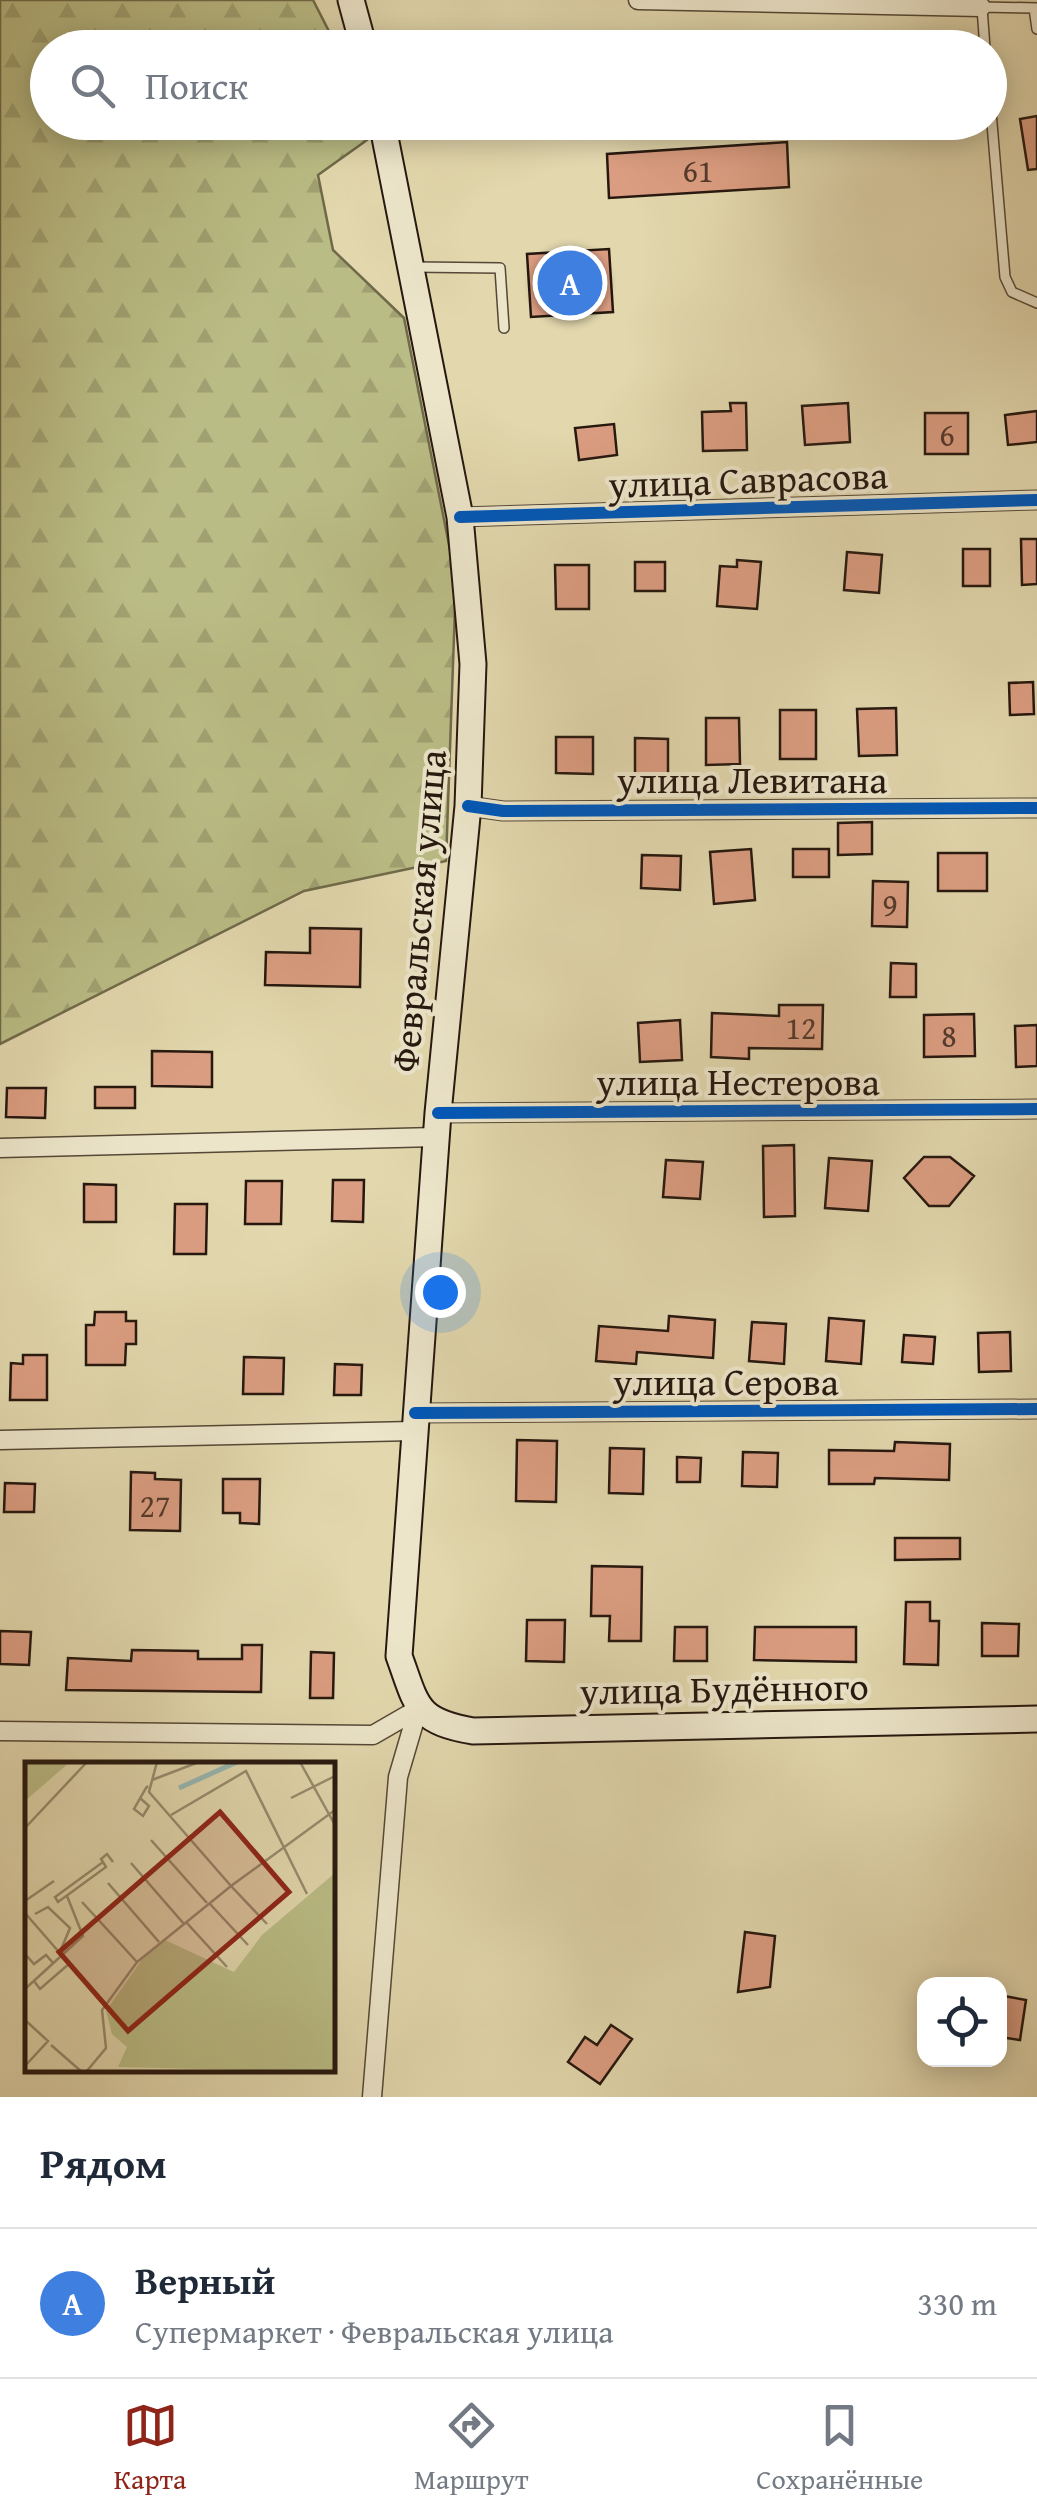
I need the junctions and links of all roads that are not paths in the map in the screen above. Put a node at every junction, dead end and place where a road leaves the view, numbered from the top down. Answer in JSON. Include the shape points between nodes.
{"nodes":[{"id":1,"x":351,"y":0,"type":"edge"},
{"id":2,"x":638,"y":0,"type":"edge"},
{"id":3,"x":887,"y":2,"type":"edge"},
{"id":4,"x":982,"y":3,"type":"edge"},
{"id":5,"x":1035,"y":8,"type":"edge"},
{"id":6,"x":1037,"y":29,"type":"edge"},
{"id":7,"x":359,"y":30,"type":"edge"},
{"id":8,"x":984,"y":30,"type":"edge"},
{"id":9,"x":386,"y":140,"type":"edge"},
{"id":10,"x":993,"y":140,"type":"edge"},
{"id":11,"x":411,"y":267,"type":"junction"},
{"id":12,"x":1037,"y":303,"type":"edge"},
{"id":13,"x":504,"y":328,"type":"dead end"},
{"id":14,"x":1037,"y":500,"type":"edge"},
{"id":15,"x":460,"y":517,"type":"junction"},
{"id":16,"x":468,"y":806,"type":"junction"},
{"id":17,"x":1037,"y":808,"type":"edge"},
{"id":18,"x":1037,"y":1109,"type":"edge"},
{"id":19,"x":437,"y":1125,"type":"junction"},
{"id":20,"x":0,"y":1148,"type":"edge"},
{"id":21,"x":1037,"y":1409,"type":"edge"},
{"id":22,"x":414,"y":1422,"type":"junction"},
{"id":23,"x":0,"y":1440,"type":"edge"},
{"id":24,"x":418,"y":1709,"type":"junction"},
{"id":25,"x":1037,"y":1718,"type":"edge"},
{"id":26,"x":0,"y":1731,"type":"edge"},
{"id":27,"x":372,"y":2097,"type":"edge"}],
"edges":[{"from":1,"to":7,"type":"main road"},
{"from":2,"to":3,"type":"street"},
{"from":3,"to":4,"type":"street"},
{"from":4,"to":5,"type":"lane"},
{"from":4,"to":8,"type":"lane"},
{"from":5,"to":6,"type":"lane"},
{"from":9,"to":11,"type":"main road","name":"Февральская улица"},
{"from":10,"to":12,"type":"lane","via":[[1005,276],[1012,292]]},
{"from":11,"to":13,"type":"lane","via":[[500,268]]},
{"from":11,"to":15,"type":"main road","name":"Февральская улица"},
{"from":14,"to":15,"type":"street","name":"улица Саврасова"},
{"from":15,"to":16,"type":"main road","name":"Февральская улица","via":[[473,664]]},
{"from":16,"to":17,"type":"street","name":"улица Левитана"},
{"from":16,"to":19,"type":"main road","name":"Февральская улица"},
{"from":18,"to":19,"type":"street","name":"улица Нестерова"},
{"from":19,"to":20,"type":"street","name":"улица Нестерова"},
{"from":19,"to":22,"type":"main road","name":"Февральская улица"},
{"from":21,"to":22,"type":"street","name":"улица Серова"},
{"from":22,"to":23,"type":"street","name":"улица Серова"},
{"from":22,"to":24,"type":"main road","name":"Февральская улица","via":[[399,1656]]},
{"from":24,"to":25,"type":"main road","name":"улица Будённого","via":[[445,1726],[472,1731]]},
{"from":24,"to":26,"type":"street","via":[[373,1736]]},
{"from":24,"to":27,"type":"street","via":[[398,1778]]}]}
